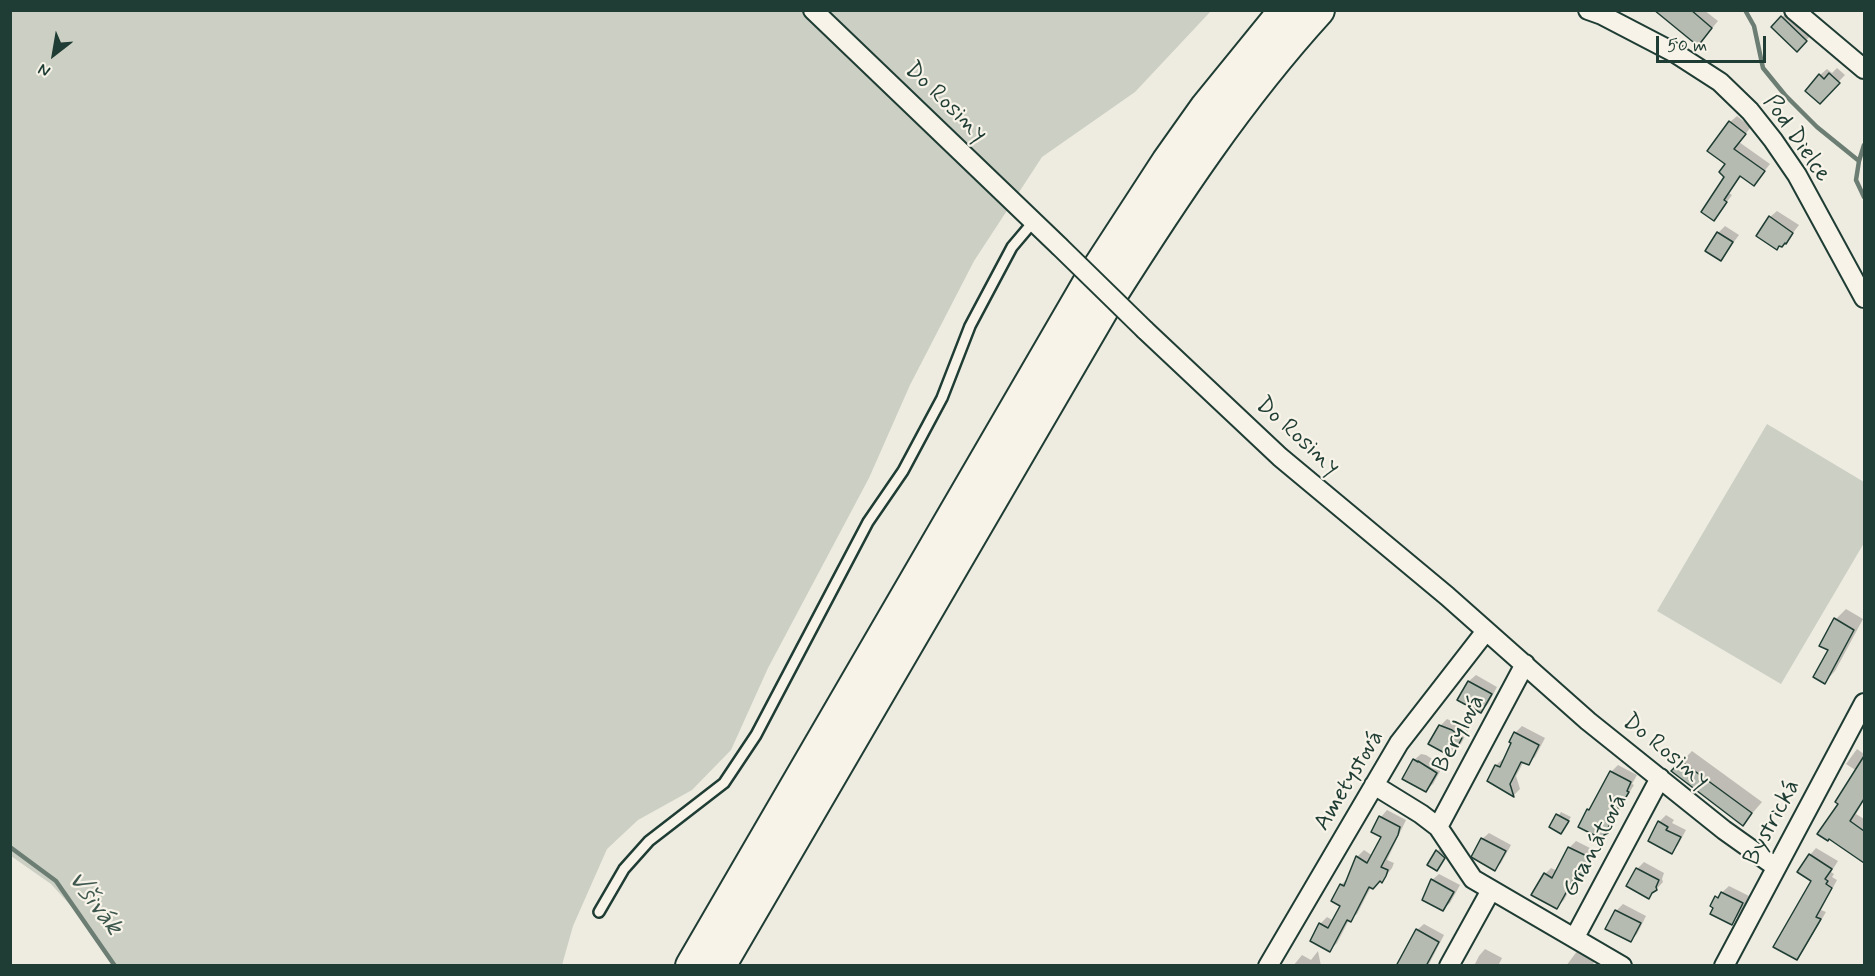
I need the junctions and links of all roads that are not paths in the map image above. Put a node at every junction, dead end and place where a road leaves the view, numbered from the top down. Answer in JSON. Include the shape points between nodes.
{"nodes":[{"id":1,"x":813,"y":10,"type":"edge"},
{"id":2,"x":1286,"y":10,"type":"edge"},
{"id":3,"x":1318,"y":10,"type":"edge"},
{"id":4,"x":1588,"y":10,"type":"edge"},
{"id":5,"x":1794,"y":10,"type":"edge"},
{"id":6,"x":1864,"y":69,"type":"edge"},
{"id":7,"x":1034,"y":221,"type":"junction"},
{"id":8,"x":1863,"y":294,"type":"edge"},
{"id":9,"x":1486,"y":631,"type":"junction"},
{"id":10,"x":1525,"y":664,"type":"junction"},
{"id":11,"x":1864,"y":703,"type":"edge"},
{"id":12,"x":1660,"y":778,"type":"junction"},
{"id":13,"x":1374,"y":785,"type":"junction"},
{"id":14,"x":1438,"y":827,"type":"junction"},
{"id":15,"x":1776,"y":867,"type":"junction"},
{"id":16,"x":1491,"y":890,"type":"junction"},
{"id":17,"x":599,"y":912,"type":"dead end"},
{"id":18,"x":1575,"y":937,"type":"junction"},
{"id":19,"x":692,"y":966,"type":"edge"},
{"id":20,"x":719,"y":966,"type":"edge"},
{"id":21,"x":1268,"y":966,"type":"edge"},
{"id":22,"x":1449,"y":966,"type":"edge"},
{"id":23,"x":1622,"y":966,"type":"edge"},
{"id":24,"x":1724,"y":966,"type":"edge"}],
"edges":[{"from":1,"to":7,"type":"street","name":"Do Rosiny"},
{"from":2,"to":19,"type":"highway","via":[[1174,152],[1088,285]]},
{"from":3,"to":20,"type":"highway","via":[[1226,122],[1108,298]]},
{"from":4,"to":8,"type":"street","name":"Pod Dielce","via":[[1675,53],[1720,82],[1750,111],[1797,175]]},
{"from":5,"to":6,"type":"street"},
{"from":7,"to":9,"type":"street","name":"Do Rosiny","bridge":true,"via":[[1280,457]]},
{"from":7,"to":17,"type":"lane","via":[[1012,247],[970,326],[942,398],[903,471],[868,522],[756,735],[724,783],[649,842],[624,869]]},
{"from":9,"to":10,"type":"street","name":"Do Rosiny"},
{"from":9,"to":13,"type":"street","name":"Ametystová","via":[[1399,743]]},
{"from":10,"to":12,"type":"street","name":"Do Rosiny"},
{"from":10,"to":14,"type":"street","name":"Berylová"},
{"from":11,"to":15,"type":"street","name":"Bystrická"},
{"from":12,"to":15,"type":"street","name":"Do Rosiny"},
{"from":12,"to":18,"type":"street","name":"Granátová"},
{"from":13,"to":14,"type":"street"},
{"from":13,"to":21,"type":"street","name":"Ametystová"},
{"from":14,"to":16,"type":"street","via":[[1473,879]]},
{"from":15,"to":24,"type":"street","name":"Bystrická"},
{"from":16,"to":18,"type":"street"},
{"from":16,"to":22,"type":"street"},
{"from":18,"to":23,"type":"street"}]}
